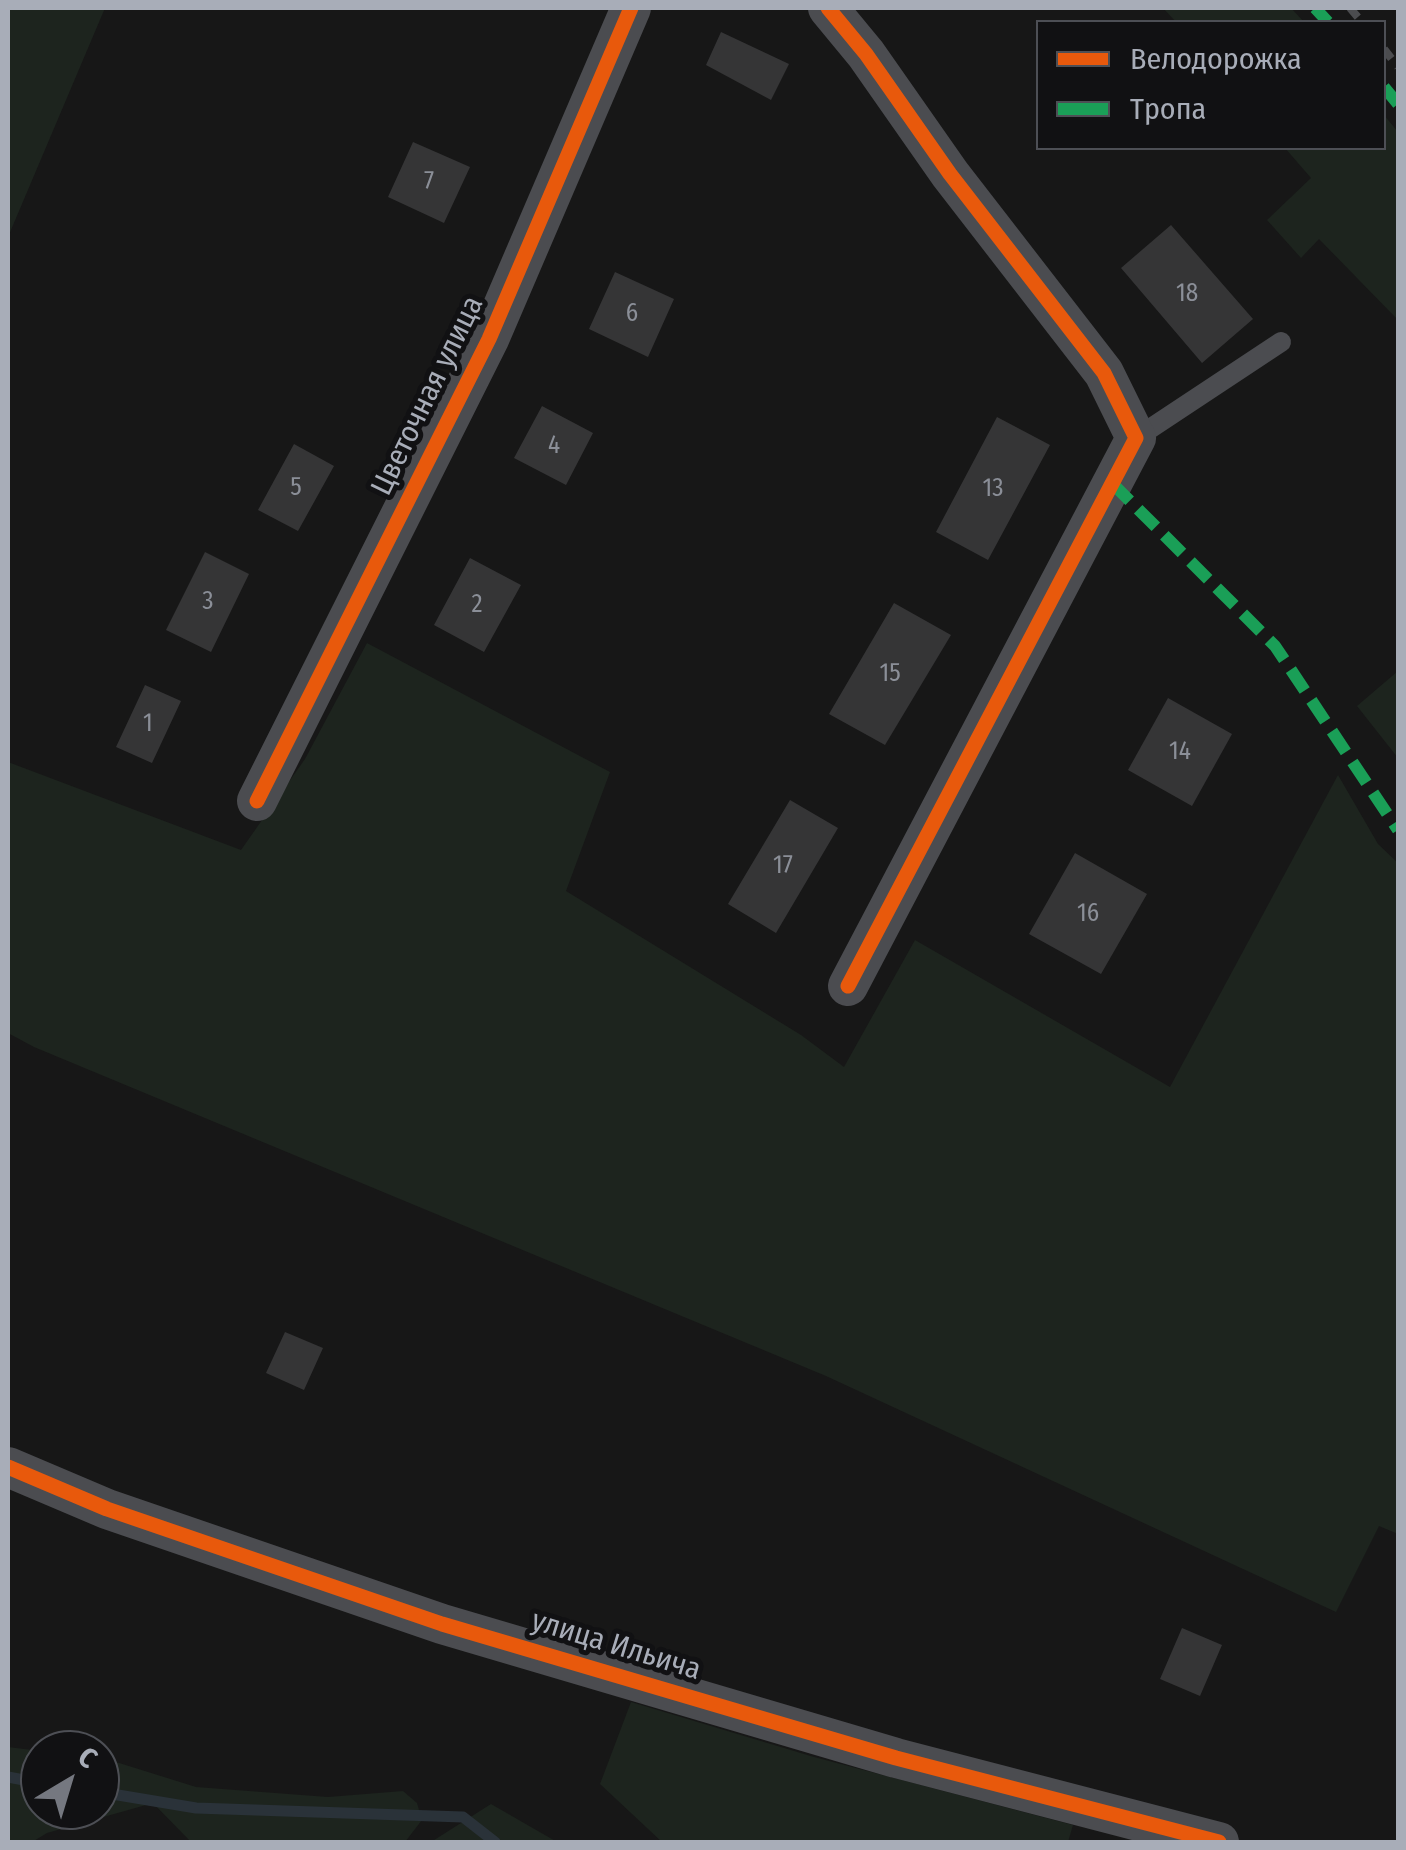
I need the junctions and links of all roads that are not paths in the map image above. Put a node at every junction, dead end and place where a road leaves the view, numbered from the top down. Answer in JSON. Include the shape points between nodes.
{"nodes":[{"id":1,"x":631,"y":8,"type":"edge"},
{"id":2,"x":828,"y":8,"type":"edge"},
{"id":3,"x":1281,"y":342,"type":"dead end"},
{"id":4,"x":1136,"y":438,"type":"junction"},
{"id":5,"x":257,"y":801,"type":"dead end"},
{"id":6,"x":848,"y":986,"type":"dead end"},
{"id":7,"x":8,"y":1468,"type":"edge"},
{"id":8,"x":1219,"y":1842,"type":"edge"}],
"edges":[{"from":1,"to":5,"type":"street","name":"Цветочная улица","via":[[490,339]]},
{"from":2,"to":4,"type":"street","via":[[1104,373]]},
{"from":3,"to":4,"type":"lane"},
{"from":4,"to":6,"type":"street"},
{"from":7,"to":8,"type":"street","name":"улица Ильича","via":[[107,1509],[442,1624],[896,1758]]}]}
